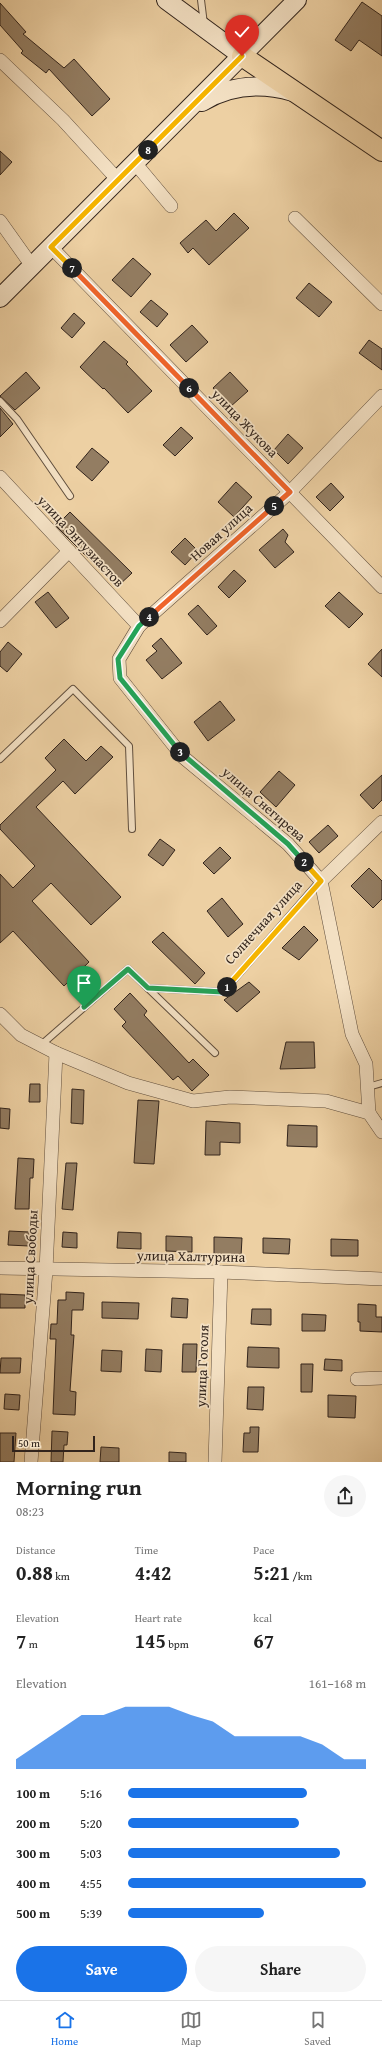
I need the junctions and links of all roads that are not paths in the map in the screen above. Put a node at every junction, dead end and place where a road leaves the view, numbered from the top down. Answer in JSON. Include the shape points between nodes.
{"nodes":[{"id":1,"x":166,"y":0,"type":"edge"},
{"id":2,"x":201,"y":0,"type":"edge"},
{"id":3,"x":297,"y":0,"type":"edge"},
{"id":4,"x":205,"y":28,"type":"junction"},
{"id":5,"x":242,"y":56,"type":"junction"},
{"id":6,"x":0,"y":60,"type":"edge"},
{"id":7,"x":296,"y":93,"type":"junction"},
{"id":8,"x":186,"y":112,"type":"junction"},
{"id":9,"x":382,"y":151,"type":"edge"},
{"id":10,"x":135,"y":164,"type":"junction"},
{"id":11,"x":118,"y":180,"type":"junction"},
{"id":12,"x":171,"y":206,"type":"dead end"},
{"id":13,"x":295,"y":218,"type":"dead end"},
{"id":14,"x":0,"y":221,"type":"edge"},
{"id":15,"x":51,"y":247,"type":"junction"},
{"id":16,"x":32,"y":266,"type":"junction"},
{"id":17,"x":0,"y":298,"type":"edge"},
{"id":18,"x":382,"y":304,"type":"edge"},
{"id":19,"x":382,"y":396,"type":"edge"},
{"id":20,"x":0,"y":401,"type":"edge"},
{"id":21,"x":0,"y":477,"type":"edge"},
{"id":22,"x":290,"y":492,"type":"junction"},
{"id":23,"x":70,"y":496,"type":"dead end"},
{"id":24,"x":70,"y":551,"type":"junction"},
{"id":25,"x":382,"y":587,"type":"edge"},
{"id":26,"x":0,"y":621,"type":"edge"},
{"id":27,"x":139,"y":626,"type":"junction"},
{"id":28,"x":118,"y":659,"type":"joint"},
{"id":29,"x":0,"y":759,"type":"edge"},
{"id":30,"x":382,"y":822,"type":"edge"},
{"id":31,"x":132,"y":829,"type":"dead end"},
{"id":32,"x":321,"y":881,"type":"junction"},
{"id":33,"x":148,"y":988,"type":"junction"},
{"id":34,"x":0,"y":1014,"type":"edge"},
{"id":35,"x":41,"y":1045,"type":"junction"},
{"id":36,"x":56,"y":1053,"type":"junction"},
{"id":37,"x":215,"y":1053,"type":"dead end"},
{"id":38,"x":382,"y":1083,"type":"edge"},
{"id":39,"x":368,"y":1087,"type":"junction"},
{"id":40,"x":369,"y":1113,"type":"junction"},
{"id":41,"x":382,"y":1132,"type":"edge"},
{"id":42,"x":0,"y":1268,"type":"edge"},
{"id":43,"x":46,"y":1270,"type":"junction"},
{"id":44,"x":221,"y":1272,"type":"junction"},
{"id":45,"x":382,"y":1278,"type":"edge"},
{"id":46,"x":382,"y":1378,"type":"edge"},
{"id":47,"x":357,"y":1379,"type":"dead end"},
{"id":48,"x":31,"y":1462,"type":"edge"},
{"id":49,"x":215,"y":1462,"type":"edge"}],
"edges":[{"from":1,"to":4,"type":"main road"},
{"from":2,"to":4,"type":"lane"},
{"from":3,"to":5,"type":"main road"},
{"from":4,"to":5,"type":"main road"},
{"from":5,"to":7,"type":"main road"},
{"from":5,"to":8,"type":"main road"},
{"from":6,"to":11,"type":"street","via":[[63,120]]},
{"from":7,"to":8,"type":"main road","via":[[266,86],[245,87],[211,97]]},
{"from":7,"to":9,"type":"main road"},
{"from":8,"to":10,"type":"main road"},
{"from":10,"to":11,"type":"main road"},
{"from":10,"to":12,"type":"street"},
{"from":11,"to":15,"type":"main road"},
{"from":13,"to":18,"type":"street"},
{"from":14,"to":16,"type":"street"},
{"from":15,"to":16,"type":"main road"},
{"from":15,"to":22,"type":"street","name":"улица Жукова"},
{"from":16,"to":17,"type":"main road"},
{"from":19,"to":22,"type":"street","name":"Новая улица"},
{"from":20,"to":23,"type":"lane","via":[[17,419]]},
{"from":21,"to":24,"type":"street","name":"улица Энтузиастов"},
{"from":22,"to":25,"type":"street","name":"улица Жукова"},
{"from":22,"to":27,"type":"street","name":"Новая улица"},
{"from":24,"to":26,"type":"street"},
{"from":24,"to":27,"type":"street","name":"улица Энтузиастов"},
{"from":27,"to":28,"type":"street","name":"Новая улица"},
{"from":28,"to":32,"type":"street","name":"улица Снегирева","via":[[120,678],[183,756],[288,844]]},
{"from":29,"to":31,"type":"lane","via":[[72,689],[129,746]]},
{"from":30,"to":32,"type":"street","name":"Солнечная улица"},
{"from":32,"to":33,"type":"lane","name":"Солнечная улица","via":[[223,992]]},
{"from":32,"to":39,"type":"street","via":[[352,1034],[366,1064]]},
{"from":33,"to":35,"type":"lane","via":[[128,969]]},
{"from":33,"to":37,"type":"lane"},
{"from":34,"to":35,"type":"street","via":[[22,1035]]},
{"from":35,"to":36,"type":"street"},
{"from":36,"to":40,"type":"street","via":[[128,1083],[193,1101],[230,1097],[326,1101]]},
{"from":36,"to":43,"type":"street","name":"улица Свободы"},
{"from":38,"to":39,"type":"lane"},
{"from":39,"to":40,"type":"street"},
{"from":40,"to":41,"type":"street"},
{"from":42,"to":43,"type":"street","name":"улица Халтурина"},
{"from":43,"to":44,"type":"street","name":"улица Халтурина"},
{"from":43,"to":48,"type":"street","name":"улица Свободы"},
{"from":44,"to":45,"type":"street","name":"улица Халтурина"},
{"from":44,"to":49,"type":"street","name":"улица Гоголя"},
{"from":46,"to":47,"type":"street"}]}
